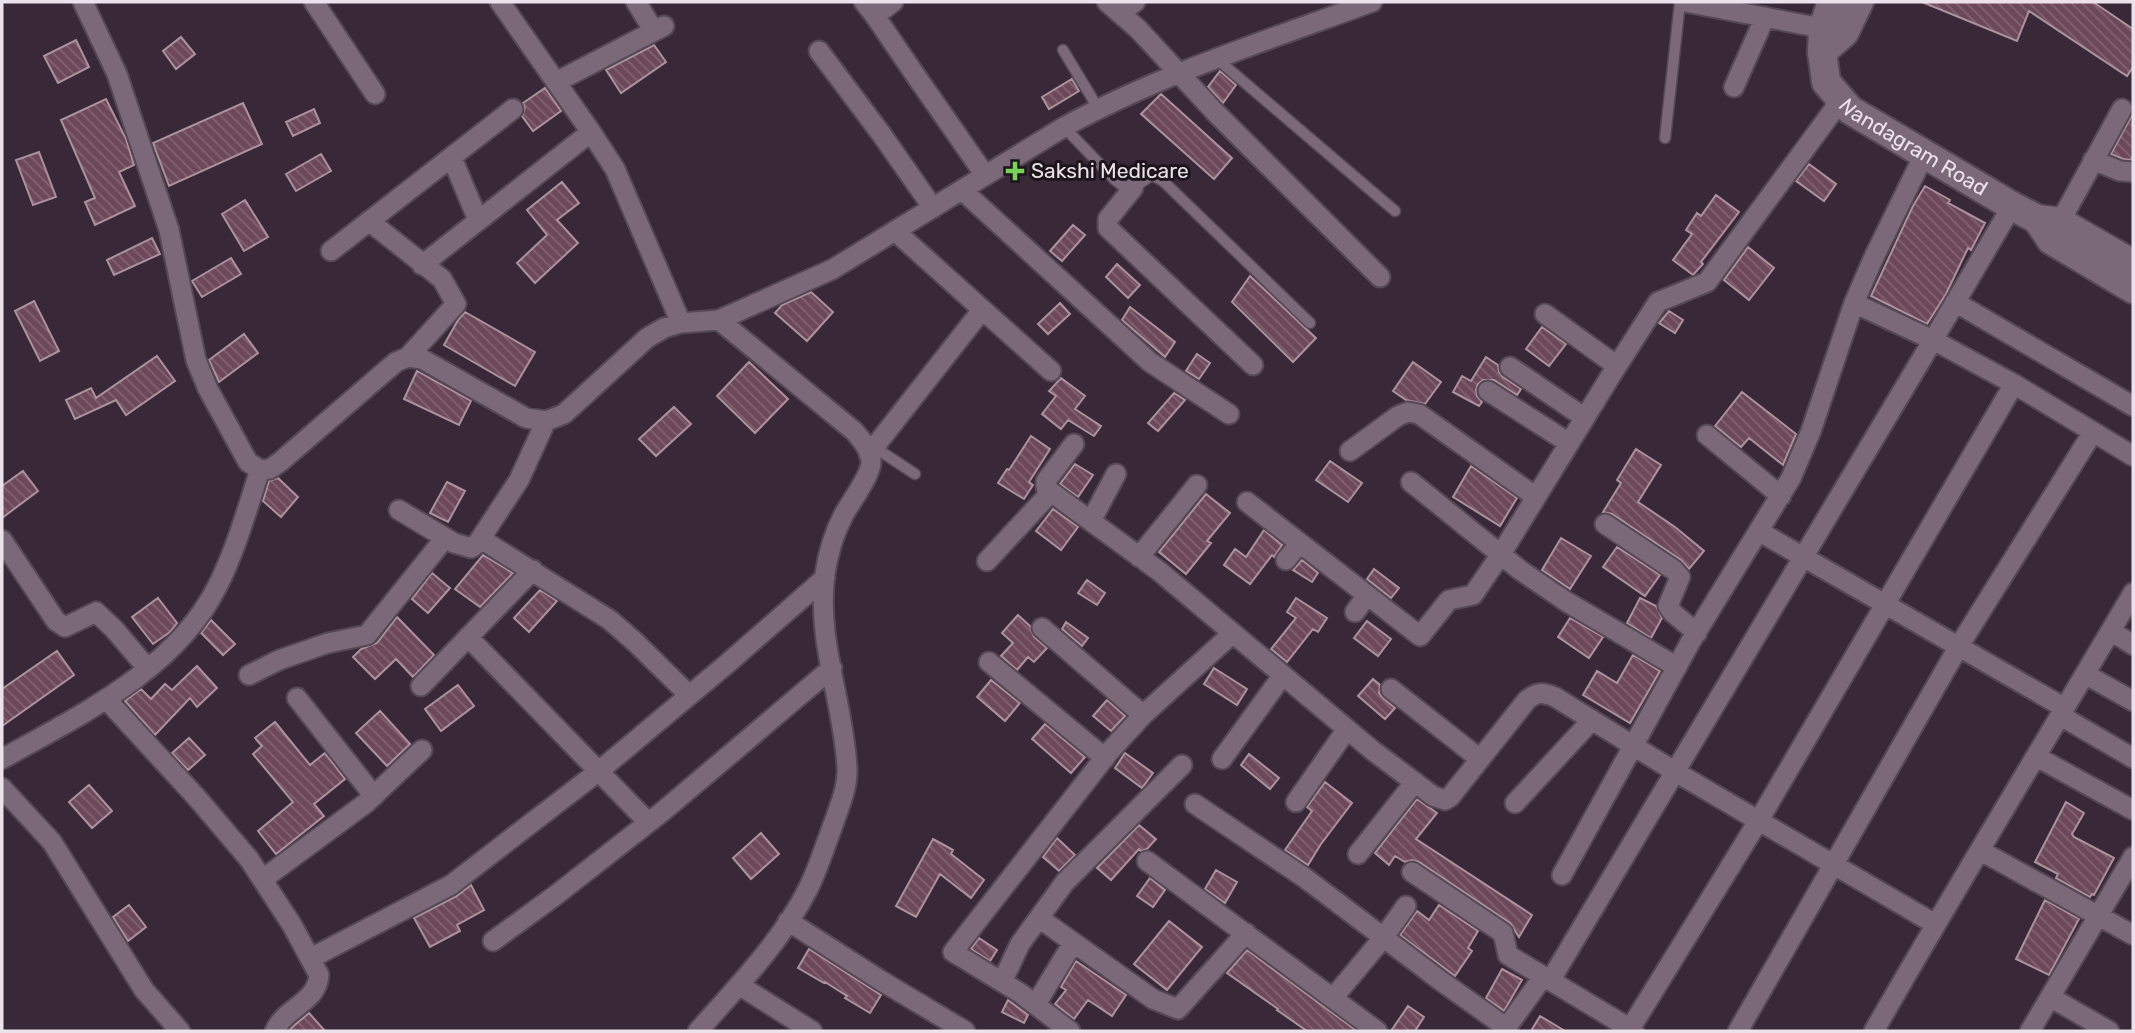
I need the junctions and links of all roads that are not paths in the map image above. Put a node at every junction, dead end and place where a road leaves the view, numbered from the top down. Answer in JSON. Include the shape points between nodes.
{"nodes":[{"id":1,"x":83,"y":2,"type":"edge"},
{"id":2,"x":314,"y":2,"type":"edge"},
{"id":3,"x":500,"y":2,"type":"edge"},
{"id":4,"x":636,"y":2,"type":"edge"},
{"id":5,"x":893,"y":2,"type":"edge"},
{"id":6,"x":1372,"y":2,"type":"edge"},
{"id":7,"x":1682,"y":2,"type":"edge"},
{"id":8,"x":1859,"y":2,"type":"edge"},
{"id":9,"x":1121,"y":6,"type":"edge"},
{"id":10,"x":870,"y":9,"type":"edge"},
{"id":11,"x":1765,"y":18,"type":"junction"},
{"id":12,"x":1830,"y":29,"type":"edge"},
{"id":13,"x":1063,"y":50,"type":"dead end"},
{"id":14,"x":819,"y":51,"type":"dead end"},
{"id":15,"x":1217,"y":59,"type":"junction"},
{"id":16,"x":1180,"y":73,"type":"junction"},
{"id":17,"x":556,"y":82,"type":"junction"},
{"id":18,"x":1734,"y":87,"type":"dead end"},
{"id":19,"x":375,"y":94,"type":"dead end"},
{"id":20,"x":1841,"y":100,"type":"junction"},
{"id":21,"x":513,"y":108,"type":"dead end"},
{"id":22,"x":1098,"y":108,"type":"junction"},
{"id":23,"x":2122,"y":108,"type":"dead end"},
{"id":24,"x":1064,"y":127,"type":"junction"},
{"id":25,"x":591,"y":132,"type":"junction"},
{"id":26,"x":1665,"y":138,"type":"dead end"},
{"id":27,"x":1924,"y":155,"type":"junction"},
{"id":28,"x":452,"y":158,"type":"junction"},
{"id":29,"x":2093,"y":160,"type":"junction"},
{"id":30,"x":2133,"y":172,"type":"edge"},
{"id":31,"x":985,"y":175,"type":"junction"},
{"id":32,"x":1133,"y":188,"type":"junction"},
{"id":33,"x":962,"y":190,"type":"junction"},
{"id":34,"x":2011,"y":206,"type":"junction"},
{"id":35,"x":933,"y":208,"type":"junction"},
{"id":36,"x":1395,"y":211,"type":"dead end"},
{"id":37,"x":478,"y":220,"type":"junction"},
{"id":38,"x":369,"y":221,"type":"junction"},
{"id":39,"x":2049,"y":227,"type":"junction"},
{"id":40,"x":895,"y":231,"type":"junction"},
{"id":41,"x":331,"y":251,"type":"dead end"},
{"id":42,"x":2133,"y":264,"type":"edge"},
{"id":43,"x":422,"y":265,"type":"junction"},
{"id":44,"x":1380,"y":277,"type":"dead end"},
{"id":45,"x":2133,"y":289,"type":"edge"},
{"id":46,"x":1955,"y":302,"type":"junction"},
{"id":47,"x":1854,"y":303,"type":"junction"},
{"id":48,"x":982,"y":310,"type":"junction"},
{"id":49,"x":1545,"y":314,"type":"dead end"},
{"id":50,"x":719,"y":320,"type":"junction"},
{"id":51,"x":681,"y":323,"type":"junction"},
{"id":52,"x":1310,"y":323,"type":"dead end"},
{"id":53,"x":1933,"y":340,"type":"junction"},
{"id":54,"x":408,"y":357,"type":"junction"},
{"id":55,"x":1253,"y":365,"type":"dead end"},
{"id":56,"x":1617,"y":366,"type":"junction"},
{"id":57,"x":1510,"y":367,"type":"dead end"},
{"id":58,"x":1051,"y":371,"type":"dead end"},
{"id":59,"x":2014,"y":384,"type":"junction"},
{"id":60,"x":1488,"y":391,"type":"dead end"},
{"id":61,"x":2133,"y":406,"type":"edge"},
{"id":62,"x":1228,"y":414,"type":"dead end"},
{"id":63,"x":1585,"y":418,"type":"junction"},
{"id":64,"x":546,"y":421,"type":"junction"},
{"id":65,"x":2093,"y":432,"type":"junction"},
{"id":66,"x":1707,"y":435,"type":"dead end"},
{"id":67,"x":1569,"y":443,"type":"junction"},
{"id":68,"x":1074,"y":444,"type":"dead end"},
{"id":69,"x":872,"y":450,"type":"junction"},
{"id":70,"x":1350,"y":451,"type":"dead end"},
{"id":71,"x":2133,"y":456,"type":"edge"},
{"id":72,"x":260,"y":470,"type":"junction"},
{"id":73,"x":915,"y":474,"type":"dead end"},
{"id":74,"x":1116,"y":474,"type":"dead end"},
{"id":75,"x":1411,"y":482,"type":"dead end"},
{"id":76,"x":1196,"y":485,"type":"dead end"},
{"id":77,"x":1051,"y":492,"type":"junction"},
{"id":78,"x":1781,"y":496,"type":"junction"},
{"id":79,"x":1535,"y":497,"type":"junction"},
{"id":80,"x":1247,"y":502,"type":"dead end"},
{"id":81,"x":400,"y":510,"type":"dead end"},
{"id":82,"x":1091,"y":521,"type":"junction"},
{"id":83,"x":1605,"y":524,"type":"dead end"},
{"id":84,"x":1760,"y":532,"type":"junction"},
{"id":85,"x":445,"y":538,"type":"junction"},
{"id":86,"x":481,"y":538,"type":"junction"},
{"id":87,"x":2,"y":540,"type":"edge"},
{"id":88,"x":1300,"y":543,"type":"junction"},
{"id":89,"x":1500,"y":554,"type":"junction"},
{"id":90,"x":1139,"y":556,"type":"junction"},
{"id":91,"x":1805,"y":556,"type":"junction"},
{"id":92,"x":1286,"y":560,"type":"dead end"},
{"id":93,"x":987,"y":561,"type":"dead end"},
{"id":94,"x":533,"y":570,"type":"junction"},
{"id":95,"x":825,"y":578,"type":"junction"},
{"id":96,"x":2133,"y":593,"type":"edge"},
{"id":97,"x":1367,"y":595,"type":"junction"},
{"id":98,"x":1884,"y":603,"type":"junction"},
{"id":99,"x":1355,"y":612,"type":"dead end"},
{"id":100,"x":1042,"y":628,"type":"dead end"},
{"id":101,"x":2111,"y":631,"type":"junction"},
{"id":102,"x":1697,"y":632,"type":"junction"},
{"id":103,"x":1233,"y":633,"type":"junction"},
{"id":104,"x":468,"y":637,"type":"junction"},
{"id":105,"x":2133,"y":645,"type":"edge"},
{"id":106,"x":1959,"y":646,"type":"junction"},
{"id":107,"x":989,"y":662,"type":"dead end"},
{"id":108,"x":1677,"y":667,"type":"junction"},
{"id":109,"x":832,"y":668,"type":"junction"},
{"id":110,"x":148,"y":669,"type":"junction"},
{"id":111,"x":2085,"y":674,"type":"junction"},
{"id":112,"x":249,"y":675,"type":"dead end"},
{"id":113,"x":1283,"y":675,"type":"junction"},
{"id":114,"x":421,"y":686,"type":"dead end"},
{"id":115,"x":1391,"y":690,"type":"dead end"},
{"id":116,"x":689,"y":695,"type":"junction"},
{"id":117,"x":297,"y":698,"type":"dead end"},
{"id":118,"x":107,"y":700,"type":"junction"},
{"id":119,"x":2133,"y":701,"type":"edge"},
{"id":120,"x":2063,"y":712,"type":"junction"},
{"id":121,"x":1143,"y":715,"type":"junction"},
{"id":122,"x":1592,"y":720,"type":"junction"},
{"id":123,"x":1347,"y":729,"type":"junction"},
{"id":124,"x":1632,"y":746,"type":"junction"},
{"id":125,"x":422,"y":750,"type":"dead end"},
{"id":126,"x":2037,"y":757,"type":"junction"},
{"id":127,"x":1105,"y":758,"type":"junction"},
{"id":128,"x":2133,"y":758,"type":"edge"},
{"id":129,"x":2,"y":759,"type":"edge"},
{"id":130,"x":1222,"y":759,"type":"dead end"},
{"id":131,"x":1480,"y":759,"type":"junction"},
{"id":132,"x":1182,"y":765,"type":"dead end"},
{"id":133,"x":598,"y":771,"type":"junction"},
{"id":134,"x":1674,"y":771,"type":"junction"},
{"id":135,"x":1415,"y":782,"type":"junction"},
{"id":136,"x":2,"y":788,"type":"edge"},
{"id":137,"x":374,"y":796,"type":"junction"},
{"id":138,"x":1296,"y":802,"type":"dead end"},
{"id":139,"x":1515,"y":803,"type":"dead end"},
{"id":140,"x":1195,"y":804,"type":"dead end"},
{"id":141,"x":2133,"y":810,"type":"edge"},
{"id":142,"x":1759,"y":820,"type":"junction"},
{"id":143,"x":648,"y":822,"type":"junction"},
{"id":144,"x":1981,"y":851,"type":"junction"},
{"id":145,"x":1358,"y":854,"type":"dead end"},
{"id":146,"x":1147,"y":861,"type":"dead end"},
{"id":147,"x":2131,"y":865,"type":"edge"},
{"id":148,"x":1835,"y":866,"type":"junction"},
{"id":149,"x":1412,"y":872,"type":"dead end"},
{"id":150,"x":1562,"y":875,"type":"dead end"},
{"id":151,"x":263,"y":879,"type":"junction"},
{"id":152,"x":1406,"y":906,"type":"dead end"},
{"id":153,"x":2097,"y":915,"type":"junction"},
{"id":154,"x":1039,"y":918,"type":"junction"},
{"id":155,"x":789,"y":921,"type":"junction"},
{"id":156,"x":1935,"y":924,"type":"junction"},
{"id":157,"x":1246,"y":933,"type":"junction"},
{"id":158,"x":2133,"y":935,"type":"edge"},
{"id":159,"x":1383,"y":938,"type":"junction"},
{"id":160,"x":492,"y":941,"type":"dead end"},
{"id":161,"x":1073,"y":943,"type":"junction"},
{"id":162,"x":311,"y":958,"type":"junction"},
{"id":163,"x":1546,"y":979,"type":"junction"},
{"id":164,"x":1002,"y":982,"type":"junction"},
{"id":165,"x":739,"y":985,"type":"junction"},
{"id":166,"x":2050,"y":997,"type":"junction"},
{"id":167,"x":1334,"y":998,"type":"junction"},
{"id":168,"x":1036,"y":1004,"type":"junction"},
{"id":169,"x":1505,"y":1029,"type":"edge"},
{"id":170,"x":1632,"y":1030,"type":"edge"},
{"id":171,"x":180,"y":1031,"type":"edge"},
{"id":172,"x":275,"y":1031,"type":"edge"},
{"id":173,"x":698,"y":1031,"type":"edge"},
{"id":174,"x":812,"y":1031,"type":"edge"},
{"id":175,"x":965,"y":1031,"type":"edge"},
{"id":176,"x":1070,"y":1031,"type":"edge"},
{"id":177,"x":1377,"y":1031,"type":"edge"},
{"id":178,"x":1738,"y":1031,"type":"edge"},
{"id":179,"x":1874,"y":1031,"type":"edge"},
{"id":180,"x":2030,"y":1031,"type":"edge"},
{"id":181,"x":2109,"y":1031,"type":"edge"}],
"edges":[{"from":1,"to":72,"type":"street","via":[[117,74],[169,230],[197,360],[248,462]]},
{"from":2,"to":19,"type":"street"},
{"from":3,"to":17,"type":"street"},
{"from":4,"to":17,"type":"street","via":[[659,28]]},
{"from":5,"to":10,"type":"street"},
{"from":6,"to":15,"type":"street"},
{"from":7,"to":11,"type":"street"},
{"from":7,"to":26,"type":"lane"},
{"from":8,"to":12,"type":"street"},
{"from":9,"to":16,"type":"street"},
{"from":10,"to":31,"type":"street"},
{"from":11,"to":12,"type":"street"},
{"from":11,"to":18,"type":"street"},
{"from":12,"to":20,"type":"street","name":"Nandagram Road","via":[[1826,82]]},
{"from":13,"to":22,"type":"lane"},
{"from":14,"to":35,"type":"street"},
{"from":15,"to":16,"type":"street"},
{"from":15,"to":36,"type":"lane"},
{"from":16,"to":22,"type":"street"},
{"from":16,"to":44,"type":"street"},
{"from":17,"to":25,"type":"street"},
{"from":20,"to":27,"type":"street","name":"Nandagram Road"},
{"from":20,"to":56,"type":"street","via":[[1707,282],[1658,302]]},
{"from":21,"to":28,"type":"street"},
{"from":22,"to":24,"type":"street"},
{"from":23,"to":29,"type":"street"},
{"from":24,"to":31,"type":"street"},
{"from":24,"to":32,"type":"lane","via":[[1115,180]]},
{"from":25,"to":37,"type":"street"},
{"from":25,"to":51,"type":"street","via":[[614,169]]},
{"from":27,"to":34,"type":"street","name":"Nandagram Road"},
{"from":27,"to":47,"type":"street"},
{"from":28,"to":37,"type":"street"},
{"from":28,"to":38,"type":"street"},
{"from":29,"to":30,"type":"street","via":[[2120,172]]},
{"from":29,"to":39,"type":"street"},
{"from":31,"to":33,"type":"street"},
{"from":32,"to":52,"type":"lane","via":[[1147,177],[1158,176]]},
{"from":32,"to":55,"type":"street","via":[[1108,219],[1108,228]]},
{"from":33,"to":35,"type":"street"},
{"from":33,"to":62,"type":"street","via":[[1150,362]]},
{"from":34,"to":39,"type":"street","name":"Nandagram Road"},
{"from":34,"to":46,"type":"street"},
{"from":35,"to":40,"type":"street"},
{"from":37,"to":43,"type":"street"},
{"from":38,"to":41,"type":"street"},
{"from":38,"to":43,"type":"street"},
{"from":39,"to":42,"type":"street"},
{"from":39,"to":45,"type":"street"},
{"from":40,"to":48,"type":"street"},
{"from":40,"to":50,"type":"street","via":[[833,269]]},
{"from":43,"to":54,"type":"street","via":[[442,279],[456,304]]},
{"from":46,"to":53,"type":"street"},
{"from":46,"to":61,"type":"street"},
{"from":47,"to":53,"type":"street"},
{"from":47,"to":78,"type":"street","via":[[1801,457]]},
{"from":48,"to":58,"type":"street"},
{"from":48,"to":69,"type":"street"},
{"from":49,"to":56,"type":"street"},
{"from":50,"to":51,"type":"street"},
{"from":50,"to":69,"type":"street"},
{"from":51,"to":64,"type":"street","via":[[647,338],[564,414]]},
{"from":53,"to":59,"type":"street"},
{"from":53,"to":91,"type":"street"},
{"from":54,"to":64,"type":"street","via":[[422,359],[526,418]]},
{"from":54,"to":72,"type":"street","via":[[396,362],[280,462]]},
{"from":56,"to":63,"type":"street"},
{"from":57,"to":63,"type":"street"},
{"from":59,"to":65,"type":"street"},
{"from":59,"to":98,"type":"street"},
{"from":60,"to":67,"type":"street"},
{"from":63,"to":67,"type":"street"},
{"from":64,"to":86,"type":"street","via":[[519,480]]},
{"from":65,"to":71,"type":"street"},
{"from":65,"to":106,"type":"street"},
{"from":66,"to":78,"type":"street"},
{"from":67,"to":79,"type":"street"},
{"from":68,"to":77,"type":"street","via":[[1046,481]]},
{"from":69,"to":73,"type":"lane"},
{"from":69,"to":95,"type":"street","via":[[863,483],[830,547]]},
{"from":70,"to":79,"type":"street","via":[[1398,416],[1419,414]]},
{"from":72,"to":110,"type":"street","via":[[217,587],[196,622]]},
{"from":74,"to":82,"type":"street"},
{"from":75,"to":89,"type":"street"},
{"from":76,"to":90,"type":"street"},
{"from":77,"to":82,"type":"street"},
{"from":77,"to":93,"type":"street"},
{"from":78,"to":84,"type":"street"},
{"from":79,"to":89,"type":"street"},
{"from":80,"to":88,"type":"street"},
{"from":81,"to":85,"type":"street"},
{"from":82,"to":90,"type":"street"},
{"from":83,"to":102,"type":"street","via":[[1680,577],[1668,606]]},
{"from":84,"to":91,"type":"street"},
{"from":84,"to":102,"type":"street"},
{"from":85,"to":86,"type":"street","via":[[471,548]]},
{"from":85,"to":112,"type":"street","via":[[368,635],[328,643]]},
{"from":86,"to":94,"type":"street"},
{"from":87,"to":110,"type":"street","via":[[56,621],[65,627],[96,612]]},
{"from":88,"to":92,"type":"street"},
{"from":88,"to":97,"type":"street"},
{"from":89,"to":97,"type":"street","via":[[1472,595],[1449,600],[1420,636]]},
{"from":89,"to":108,"type":"street","via":[[1567,602]]},
{"from":90,"to":103,"type":"street"},
{"from":91,"to":98,"type":"street"},
{"from":91,"to":134,"type":"street"},
{"from":94,"to":104,"type":"street"},
{"from":94,"to":116,"type":"street","via":[[610,620]]},
{"from":95,"to":109,"type":"street","via":[[824,615]]},
{"from":95,"to":116,"type":"street"},
{"from":96,"to":101,"type":"street"},
{"from":97,"to":99,"type":"street"},
{"from":98,"to":106,"type":"street"},
{"from":98,"to":142,"type":"street"},
{"from":100,"to":121,"type":"street"},
{"from":101,"to":105,"type":"street"},
{"from":101,"to":111,"type":"street"},
{"from":102,"to":108,"type":"street"},
{"from":103,"to":113,"type":"street"},
{"from":103,"to":121,"type":"street"},
{"from":104,"to":114,"type":"street"},
{"from":104,"to":133,"type":"street"},
{"from":106,"to":120,"type":"street"},
{"from":106,"to":148,"type":"street"},
{"from":107,"to":127,"type":"street"},
{"from":108,"to":124,"type":"street"},
{"from":109,"to":143,"type":"street"},
{"from":109,"to":155,"type":"street","via":[[847,770],[844,793],[808,888]]},
{"from":110,"to":118,"type":"street"},
{"from":111,"to":119,"type":"street"},
{"from":111,"to":120,"type":"street"},
{"from":113,"to":123,"type":"street"},
{"from":113,"to":130,"type":"street"},
{"from":115,"to":131,"type":"street"},
{"from":116,"to":133,"type":"street"},
{"from":117,"to":137,"type":"street"},
{"from":118,"to":129,"type":"street"},
{"from":118,"to":151,"type":"street","via":[[198,799]]},
{"from":120,"to":126,"type":"street"},
{"from":120,"to":128,"type":"street"},
{"from":121,"to":127,"type":"street"},
{"from":122,"to":124,"type":"street"},
{"from":122,"to":131,"type":"street","via":[[1555,696],[1536,693]]},
{"from":122,"to":139,"type":"street"},
{"from":123,"to":135,"type":"street"},
{"from":123,"to":138,"type":"street"},
{"from":124,"to":134,"type":"street"},
{"from":124,"to":150,"type":"street"},
{"from":125,"to":137,"type":"street"},
{"from":126,"to":141,"type":"street"},
{"from":126,"to":144,"type":"street"},
{"from":127,"to":164,"type":"street","via":[[953,952]]},
{"from":131,"to":135,"type":"street","via":[[1446,800]]},
{"from":132,"to":154,"type":"street","via":[[1065,882]]},
{"from":133,"to":143,"type":"street"},
{"from":133,"to":162,"type":"street","via":[[451,885]]},
{"from":134,"to":142,"type":"street"},
{"from":134,"to":163,"type":"street"},
{"from":135,"to":145,"type":"street"},
{"from":136,"to":171,"type":"street","via":[[52,842],[144,990]]},
{"from":137,"to":151,"type":"street"},
{"from":140,"to":159,"type":"street","via":[[1305,878]]},
{"from":142,"to":148,"type":"street"},
{"from":142,"to":170,"type":"street"},
{"from":143,"to":160,"type":"street"},
{"from":144,"to":153,"type":"street"},
{"from":144,"to":156,"type":"street"},
{"from":146,"to":157,"type":"street"},
{"from":147,"to":153,"type":"street"},
{"from":148,"to":156,"type":"street"},
{"from":148,"to":178,"type":"street"},
{"from":149,"to":163,"type":"street","via":[[1503,933],[1508,955]]},
{"from":151,"to":162,"type":"street"},
{"from":152,"to":159,"type":"street"},
{"from":153,"to":158,"type":"street"},
{"from":153,"to":166,"type":"street"},
{"from":154,"to":161,"type":"street"},
{"from":154,"to":164,"type":"street"},
{"from":155,"to":165,"type":"street"},
{"from":155,"to":175,"type":"street"},
{"from":156,"to":179,"type":"street"},
{"from":157,"to":161,"type":"street","via":[[1178,1009],[1153,999]]},
{"from":157,"to":167,"type":"street"},
{"from":159,"to":167,"type":"street"},
{"from":159,"to":169,"type":"street"},
{"from":161,"to":168,"type":"street"},
{"from":162,"to":172,"type":"street","via":[[319,975],[315,990]]},
{"from":163,"to":169,"type":"street"},
{"from":163,"to":170,"type":"street"},
{"from":164,"to":168,"type":"street"},
{"from":165,"to":173,"type":"street"},
{"from":165,"to":174,"type":"street"},
{"from":166,"to":180,"type":"street"},
{"from":166,"to":181,"type":"street"},
{"from":167,"to":177,"type":"street"},
{"from":168,"to":176,"type":"street"}]}
